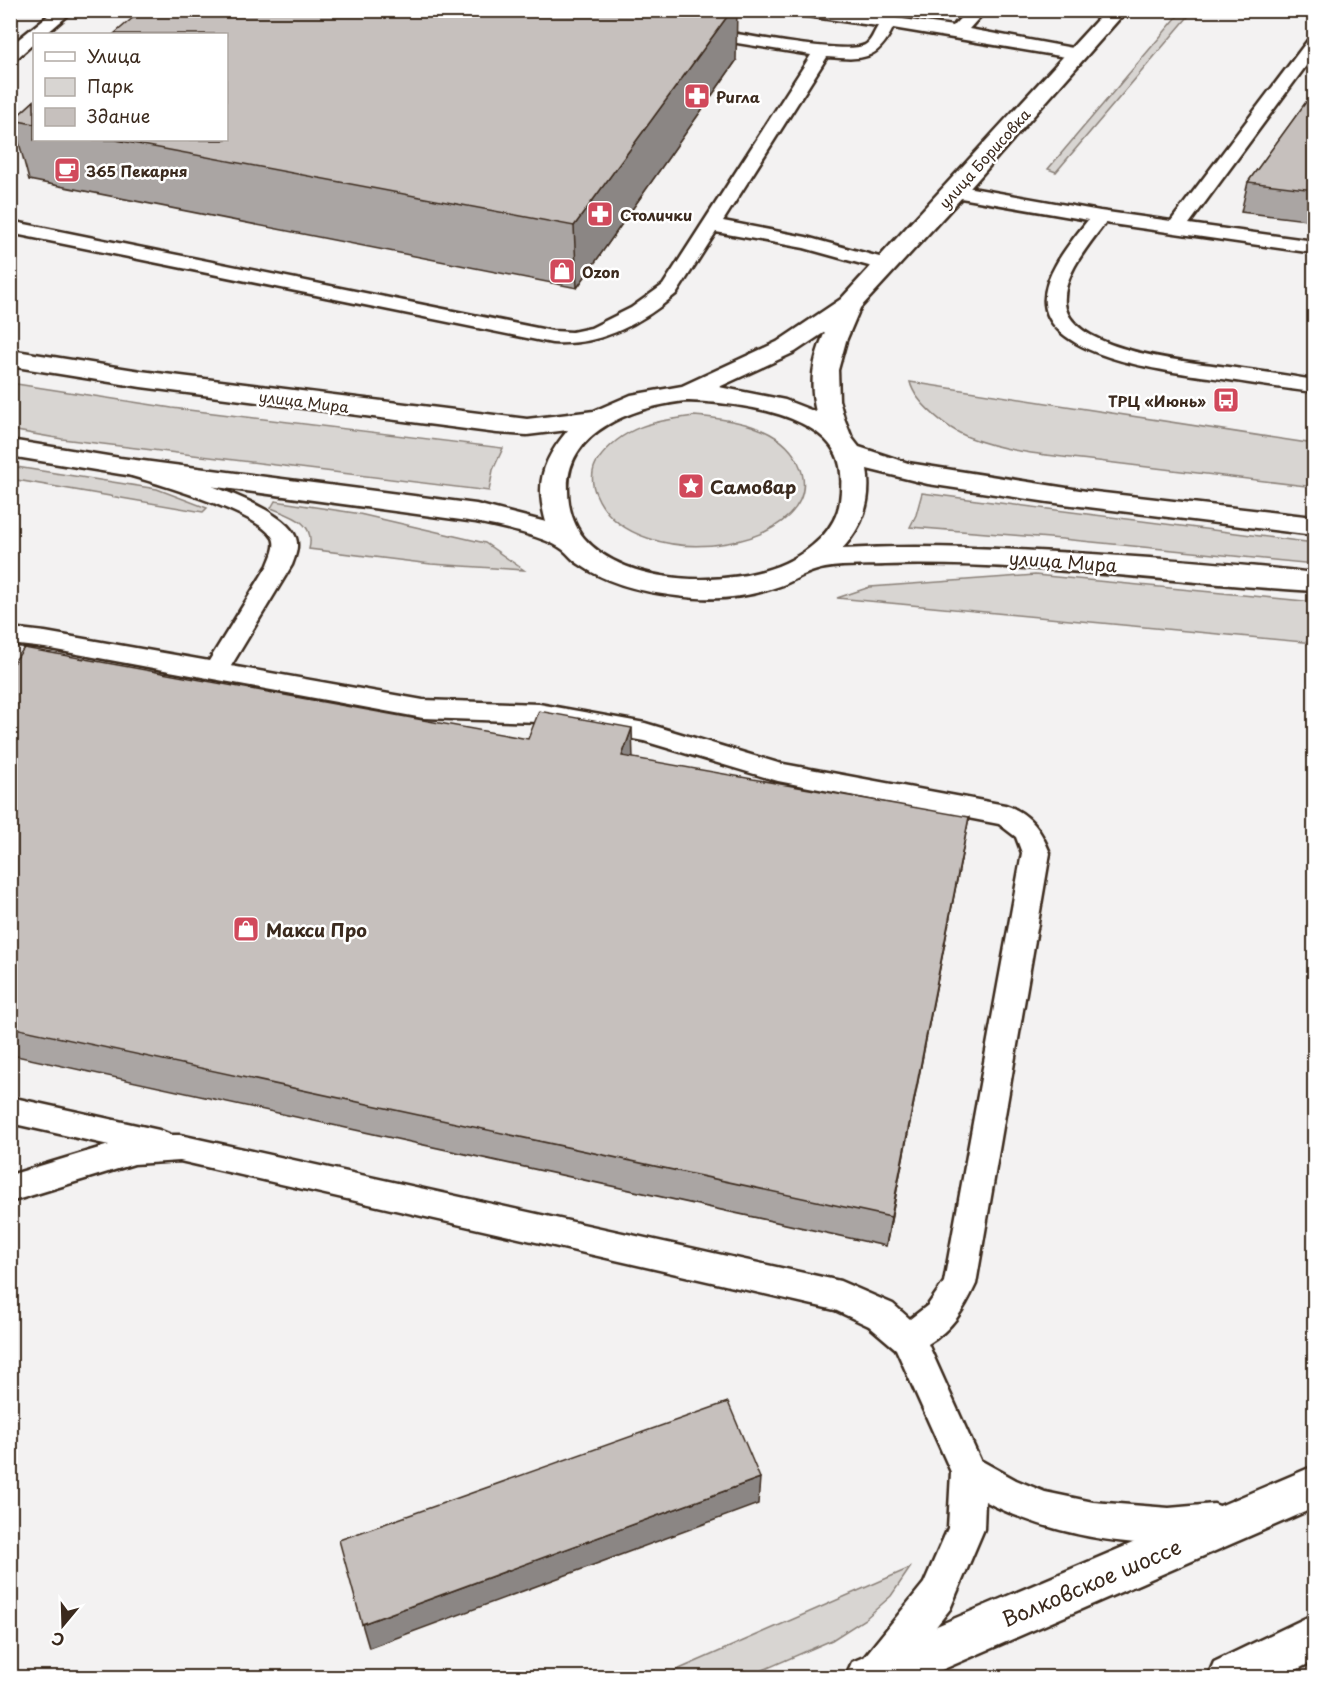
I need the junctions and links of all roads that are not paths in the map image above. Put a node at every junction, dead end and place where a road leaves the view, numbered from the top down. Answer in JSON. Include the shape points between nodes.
{"nodes":[{"id":1,"x":66,"y":10,"type":"edge"},
{"id":2,"x":799,"y":10,"type":"edge"},
{"id":3,"x":937,"y":10,"type":"edge"},
{"id":4,"x":978,"y":10,"type":"edge"},
{"id":5,"x":1117,"y":10,"type":"edge"},
{"id":6,"x":887,"y":24,"type":"junction"},
{"id":7,"x":922,"y":28,"type":"junction"},
{"id":8,"x":682,"y":29,"type":"edge"},
{"id":9,"x":957,"y":32,"type":"junction"},
{"id":10,"x":37,"y":33,"type":"edge"},
{"id":11,"x":33,"y":37,"type":"edge"},
{"id":12,"x":1314,"y":44,"type":"edge"},
{"id":13,"x":822,"y":52,"type":"junction"},
{"id":14,"x":1078,"y":54,"type":"junction"},
{"id":15,"x":10,"y":55,"type":"edge"},
{"id":16,"x":955,"y":191,"type":"junction"},
{"id":17,"x":1100,"y":217,"type":"junction"},
{"id":18,"x":711,"y":225,"type":"junction"},
{"id":19,"x":10,"y":227,"type":"edge"},
{"id":20,"x":1176,"y":228,"type":"junction"},
{"id":21,"x":1314,"y":247,"type":"edge"},
{"id":22,"x":887,"y":265,"type":"junction"},
{"id":23,"x":850,"y":304,"type":"junction"},
{"id":24,"x":10,"y":358,"type":"edge"},
{"id":25,"x":1314,"y":386,"type":"edge"},
{"id":26,"x":685,"y":393,"type":"junction"},
{"id":27,"x":599,"y":418,"type":"junction"},
{"id":28,"x":844,"y":445,"type":"junction"},
{"id":29,"x":10,"y":448,"type":"edge"},
{"id":30,"x":120,"y":466,"type":"junction"},
{"id":31,"x":1314,"y":526,"type":"edge"},
{"id":32,"x":572,"y":542,"type":"junction"},
{"id":33,"x":811,"y":561,"type":"junction"},
{"id":34,"x":1314,"y":582,"type":"edge"},
{"id":35,"x":10,"y":636,"type":"edge"},
{"id":36,"x":215,"y":672,"type":"junction"},
{"id":37,"x":10,"y":1110,"type":"edge"},
{"id":38,"x":180,"y":1148,"type":"junction"},
{"id":39,"x":10,"y":1189,"type":"edge"},
{"id":40,"x":908,"y":1338,"type":"junction"},
{"id":41,"x":968,"y":1472,"type":"junction"},
{"id":42,"x":1314,"y":1487,"type":"edge"},
{"id":43,"x":1262,"y":1512,"type":"junction"},
{"id":44,"x":1314,"y":1637,"type":"edge"},
{"id":45,"x":871,"y":1676,"type":"edge"},
{"id":46,"x":1230,"y":1677,"type":"edge"}],
"edges":[{"from":1,"to":10,"type":"lane"},
{"from":2,"to":6,"type":"lane"},
{"from":3,"to":7,"type":"lane"},
{"from":4,"to":9,"type":"lane"},
{"from":5,"to":14,"type":"main road","name":"улица Борисовка"},
{"from":6,"to":7,"type":"lane"},
{"from":6,"to":13,"type":"lane","via":[[868,51]]},
{"from":7,"to":9,"type":"lane"},
{"from":8,"to":13,"type":"lane"},
{"from":9,"to":14,"type":"lane"},
{"from":11,"to":15,"type":"lane"},
{"from":12,"to":20,"type":"lane"},
{"from":13,"to":18,"type":"lane"},
{"from":14,"to":16,"type":"main road","name":"улица Борисовка"},
{"from":16,"to":17,"type":"lane"},
{"from":16,"to":22,"type":"main road","name":"улица Борисовка"},
{"from":17,"to":20,"type":"lane"},
{"from":17,"to":25,"type":"lane","via":[[1075,250],[1055,297],[1059,316],[1078,335],[1095,345],[1137,358]]},
{"from":18,"to":19,"type":"lane","via":[[670,290],[659,300],[594,334],[576,338],[552,337]]},
{"from":18,"to":22,"type":"lane","via":[[806,243]]},
{"from":20,"to":21,"type":"lane"},
{"from":22,"to":23,"type":"main road","name":"улица Борисовка"},
{"from":23,"to":26,"type":"main road","name":"улица Борисовка","via":[[786,347]]},
{"from":23,"to":28,"type":"main road","name":"улица Борисовка","via":[[823,377],[824,398]]},
{"from":24,"to":27,"type":"main road","name":"улица Мира","via":[[497,425],[528,427]]},
{"from":26,"to":27,"type":"main road","via":[[632,403]]},
{"from":26,"to":28,"type":"main road","via":[[735,396],[780,407],[800,415]]},
{"from":27,"to":32,"type":"main road","via":[[563,451],[552,482],[558,519]]},
{"from":28,"to":31,"type":"main road","via":[[888,467],[969,482]]},
{"from":28,"to":33,"type":"main road","name":"улица Борисовка","via":[[856,479],[854,509],[837,537]]},
{"from":29,"to":30,"type":"main road"},
{"from":30,"to":32,"type":"main road","via":[[476,513],[530,526]]},
{"from":30,"to":36,"type":"lane","via":[[190,487],[244,509],[271,522],[283,535],[286,547],[280,564]]},
{"from":32,"to":33,"type":"main road","via":[[602,567],[636,579],[683,587],[749,586],[777,578]]},
{"from":33,"to":34,"type":"main road","name":"улица Мира","via":[[858,556],[960,555]]},
{"from":35,"to":36,"type":"lane","via":[[45,639]]},
{"from":36,"to":40,"type":"lane","via":[[423,709],[539,713],[645,732],[778,772],[983,809],[1019,822],[1036,853],[968,1249],[960,1284],[949,1308],[931,1325]]},
{"from":37,"to":38,"type":"lane"},
{"from":38,"to":39,"type":"lane","via":[[137,1150]]},
{"from":38,"to":40,"type":"lane","via":[[840,1296],[881,1315]]},
{"from":40,"to":41,"type":"lane"},
{"from":41,"to":43,"type":"lane","via":[[1024,1502],[1085,1521],[1204,1524]]},
{"from":41,"to":45,"type":"lane","via":[[966,1529],[937,1596]]},
{"from":42,"to":43,"type":"main road","name":"Волковское шоссе"},
{"from":43,"to":45,"type":"main road","name":"Волковское шоссе"},
{"from":44,"to":46,"type":"main road"}]}
